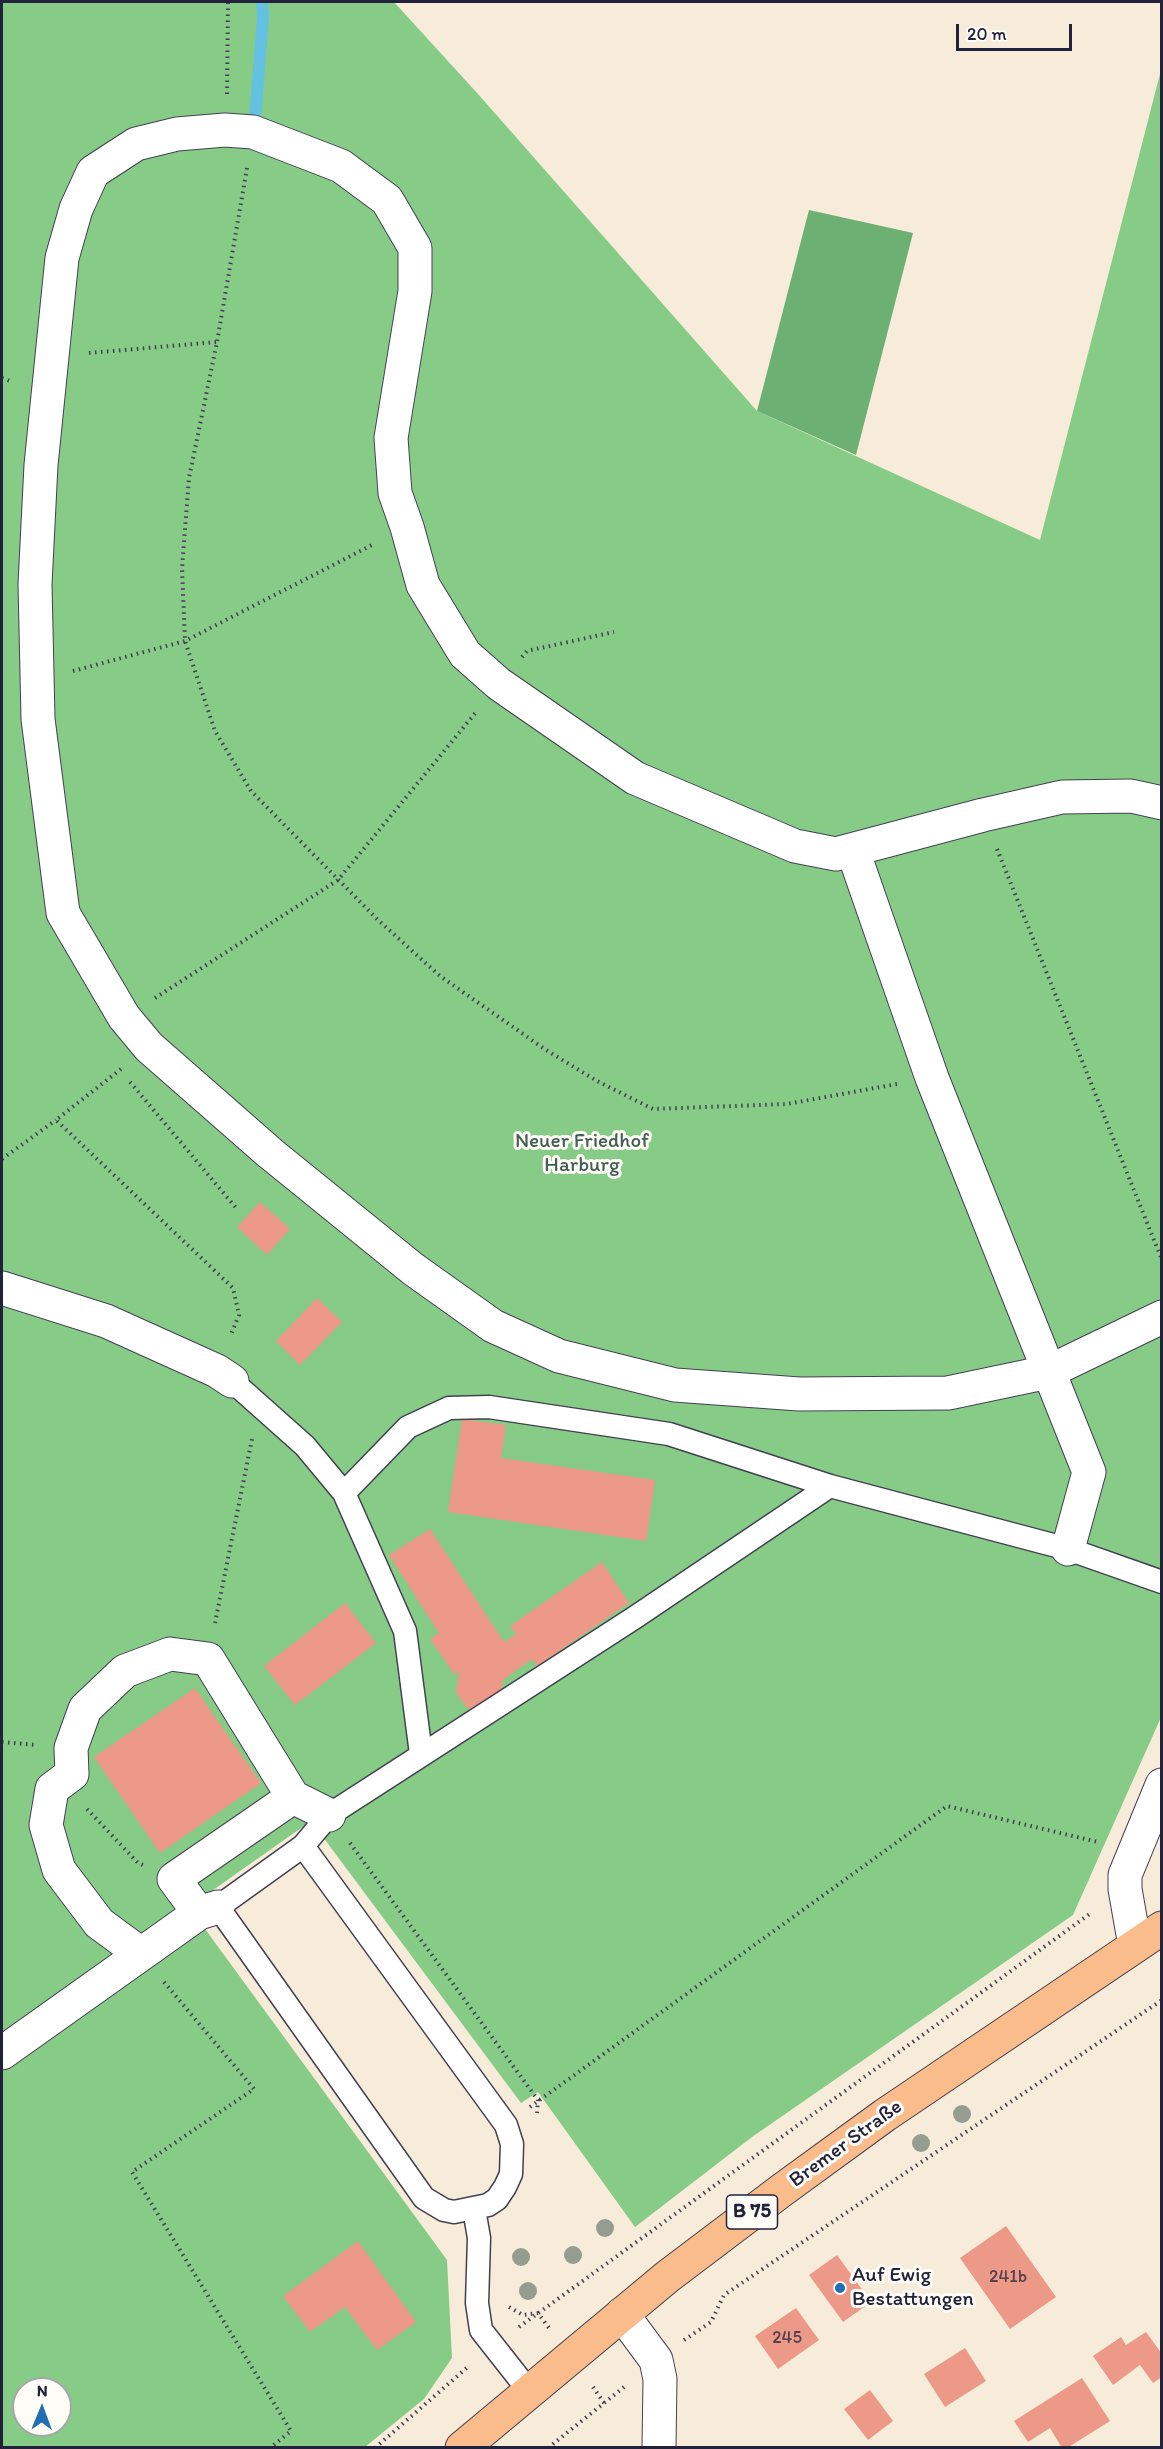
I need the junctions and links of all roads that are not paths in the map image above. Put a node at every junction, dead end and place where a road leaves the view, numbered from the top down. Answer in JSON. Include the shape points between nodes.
{"nodes":[{"id":1,"x":1161,"y":803,"type":"edge"},
{"id":2,"x":853,"y":851,"type":"junction"},
{"id":3,"x":2,"y":1288,"type":"edge"},
{"id":4,"x":1161,"y":1317,"type":"edge"},
{"id":5,"x":1048,"y":1372,"type":"junction"},
{"id":6,"x":224,"y":1376,"type":"joint"},
{"id":7,"x":830,"y":1486,"type":"junction"},
{"id":8,"x":344,"y":1493,"type":"junction"},
{"id":9,"x":1068,"y":1549,"type":"junction"},
{"id":10,"x":1161,"y":1582,"type":"edge"},
{"id":11,"x":421,"y":1754,"type":"junction"},
{"id":12,"x":1161,"y":1785,"type":"edge"},
{"id":13,"x":293,"y":1797,"type":"junction"},
{"id":14,"x":329,"y":1815,"type":"junction"},
{"id":15,"x":303,"y":1846,"type":"junction"},
{"id":16,"x":208,"y":1910,"type":"junction"},
{"id":17,"x":1148,"y":1937,"type":"edge"},
{"id":18,"x":141,"y":1954,"type":"junction"},
{"id":19,"x":2,"y":2053,"type":"edge"},
{"id":20,"x":474,"y":2209,"type":"junction"},
{"id":21,"x":622,"y":2314,"type":"junction"},
{"id":22,"x":529,"y":2391,"type":"junction"},
{"id":23,"x":462,"y":2448,"type":"edge"},
{"id":24,"x":659,"y":2448,"type":"edge"}],
"edges":[{"from":1,"to":2,"type":"street","via":[[1131,796],[1062,797]]},
{"from":2,"to":5,"type":"street","via":[[932,1078]]},
{"from":2,"to":5,"type":"street","via":[[836,854],[795,846],[635,778],[498,684],[465,654],[423,585],[395,493],[391,438],[414,291],[415,248],[387,200],[341,166],[254,132],[177,134],[136,144],[93,172],[76,209],[62,258],[35,584],[38,719],[63,913],[124,1017],[149,1047],[270,1153],[413,1269],[493,1326],[559,1356],[675,1385],[799,1394],[948,1393]]},
{"from":3,"to":6,"type":"street","via":[[106,1321]]},
{"from":4,"to":5,"type":"street"},
{"from":5,"to":9,"type":"street","via":[[1089,1472]]},
{"from":6,"to":8,"type":"lane","via":[[305,1446]]},
{"from":7,"to":8,"type":"lane","via":[[669,1434],[489,1407],[449,1407],[408,1427]]},
{"from":7,"to":9,"type":"lane"},
{"from":7,"to":11,"type":"lane"},
{"from":8,"to":11,"type":"lane","via":[[405,1631]]},
{"from":9,"to":10,"type":"lane"},
{"from":11,"to":14,"type":"lane"},
{"from":12,"to":17,"type":"street","via":[[1125,1882]]},
{"from":13,"to":14,"type":"street"},
{"from":13,"to":16,"type":"street","via":[[174,1879]]},
{"from":13,"to":18,"type":"street","via":[[208,1659],[170,1654],[125,1671],[86,1709],[71,1748],[72,1774],[52,1790],[46,1824],[59,1870],[99,1923]]},
{"from":14,"to":15,"type":"lane"},
{"from":15,"to":16,"type":"lane"},
{"from":15,"to":20,"type":"lane","via":[[506,2126],[512,2144],[511,2174],[506,2187],[497,2199]]},
{"from":16,"to":18,"type":"street"},
{"from":16,"to":20,"type":"lane","via":[[424,2198],[444,2210]]},
{"from":17,"to":21,"type":"main road","name":"Bremer Straße","number":"B 75","via":[[885,2115]]},
{"from":18,"to":19,"type":"street"},
{"from":20,"to":22,"type":"lane","via":[[479,2238],[477,2312],[481,2330]]},
{"from":21,"to":22,"type":"main road","name":"Bremer Straße","number":"B 75"},
{"from":21,"to":24,"type":"street","via":[[656,2360],[660,2379]]},
{"from":22,"to":23,"type":"main road","name":"Bremer Straße","number":"B 75"}]}
